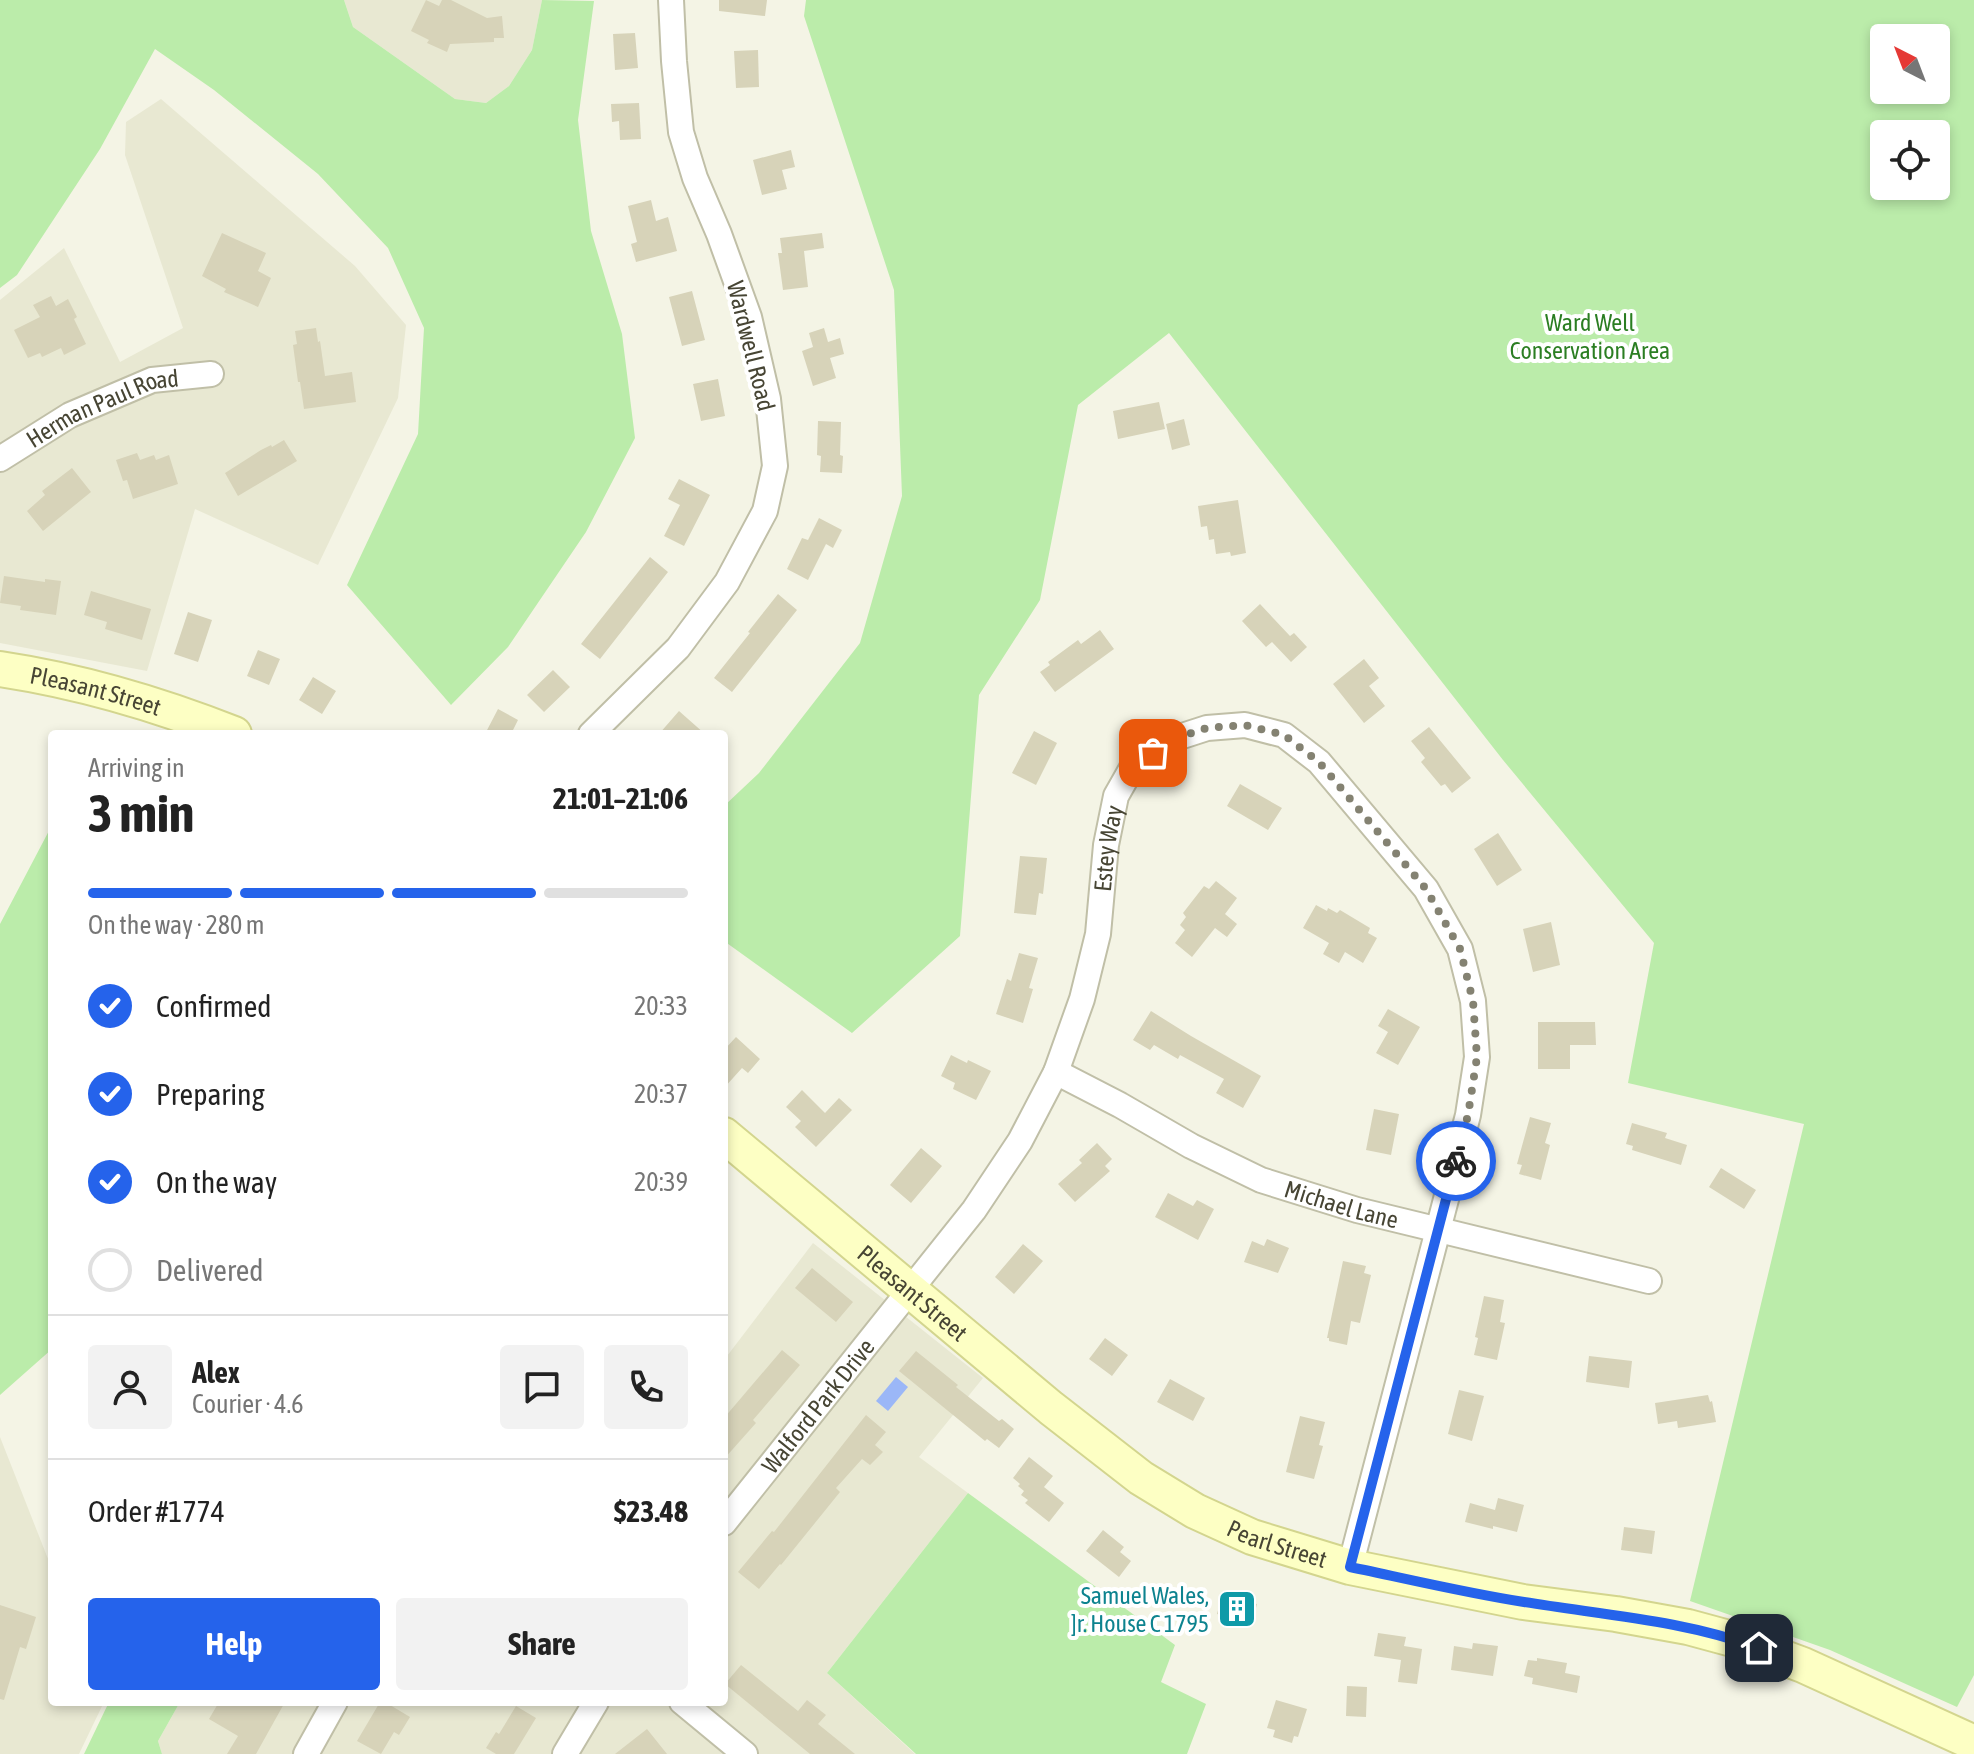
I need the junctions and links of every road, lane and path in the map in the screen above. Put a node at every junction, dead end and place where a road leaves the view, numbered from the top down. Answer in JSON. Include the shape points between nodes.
{"nodes":[{"id":1,"x":671,"y":0,"type":"edge"},
{"id":2,"x":211,"y":374,"type":"dead end"},
{"id":3,"x":0,"y":459,"type":"edge"},
{"id":4,"x":0,"y":669,"type":"edge"},
{"id":5,"x":224,"y":730,"type":"edge"},
{"id":6,"x":595,"y":730,"type":"edge"},
{"id":7,"x":1056,"y":1072,"type":"junction"},
{"id":8,"x":728,"y":1138,"type":"edge"},
{"id":9,"x":1438,"y":1229,"type":"junction"},
{"id":10,"x":1649,"y":1281,"type":"dead end"},
{"id":11,"x":910,"y":1290,"type":"junction"},
{"id":12,"x":1104,"y":1449,"type":"joint"},
{"id":13,"x":728,"y":1518,"type":"edge"},
{"id":14,"x":1350,"y":1567,"type":"junction"},
{"id":15,"x":333,"y":1706,"type":"edge"},
{"id":16,"x":594,"y":1706,"type":"edge"},
{"id":17,"x":687,"y":1706,"type":"edge"},
{"id":18,"x":1974,"y":1743,"type":"edge"},
{"id":19,"x":306,"y":1754,"type":"edge"},
{"id":20,"x":565,"y":1754,"type":"edge"},
{"id":21,"x":745,"y":1754,"type":"edge"}],
"edges":[{"from":1,"to":6,"type":"street","name":"Wardwell Road","via":[[681,132],[749,317],[768,399],[775,466],[765,511],[727,582],[678,648]]},
{"from":2,"to":3,"type":"street","name":"Herman Paul Road","via":[[152,380],[70,415]]},
{"from":4,"to":5,"type":"main road","name":"Pleasant Street","via":[[102,689]]},
{"from":7,"to":9,"type":"street","name":"Michael Lane","via":[[1261,1180]]},
{"from":7,"to":9,"type":"street","name":"Estey Way","via":[[1098,934],[1116,796],[1133,766],[1173,739],[1207,728],[1245,725],[1284,735],[1319,762],[1426,889],[1460,949],[1473,1001],[1477,1057],[1468,1115]]},
{"from":7,"to":11,"type":"street","name":"Estey Way","via":[[1020,1141],[974,1210]]},
{"from":8,"to":11,"type":"main road","name":"Pleasant Street"},
{"from":9,"to":10,"type":"street","name":"Michael Lane"},
{"from":9,"to":14,"type":"street","name":"Estey Way"},
{"from":11,"to":12,"type":"main road","name":"Pleasant Street"},
{"from":11,"to":13,"type":"street","name":"Walford Park Drive"},
{"from":12,"to":14,"type":"main road","name":"Pearl Street","via":[[1195,1511],[1252,1537]]},
{"from":14,"to":18,"type":"main road","name":"Pearl Street","via":[[1736,1640]]},
{"from":15,"to":19,"type":"street"},
{"from":16,"to":20,"type":"street"},
{"from":17,"to":21,"type":"street"}]}
